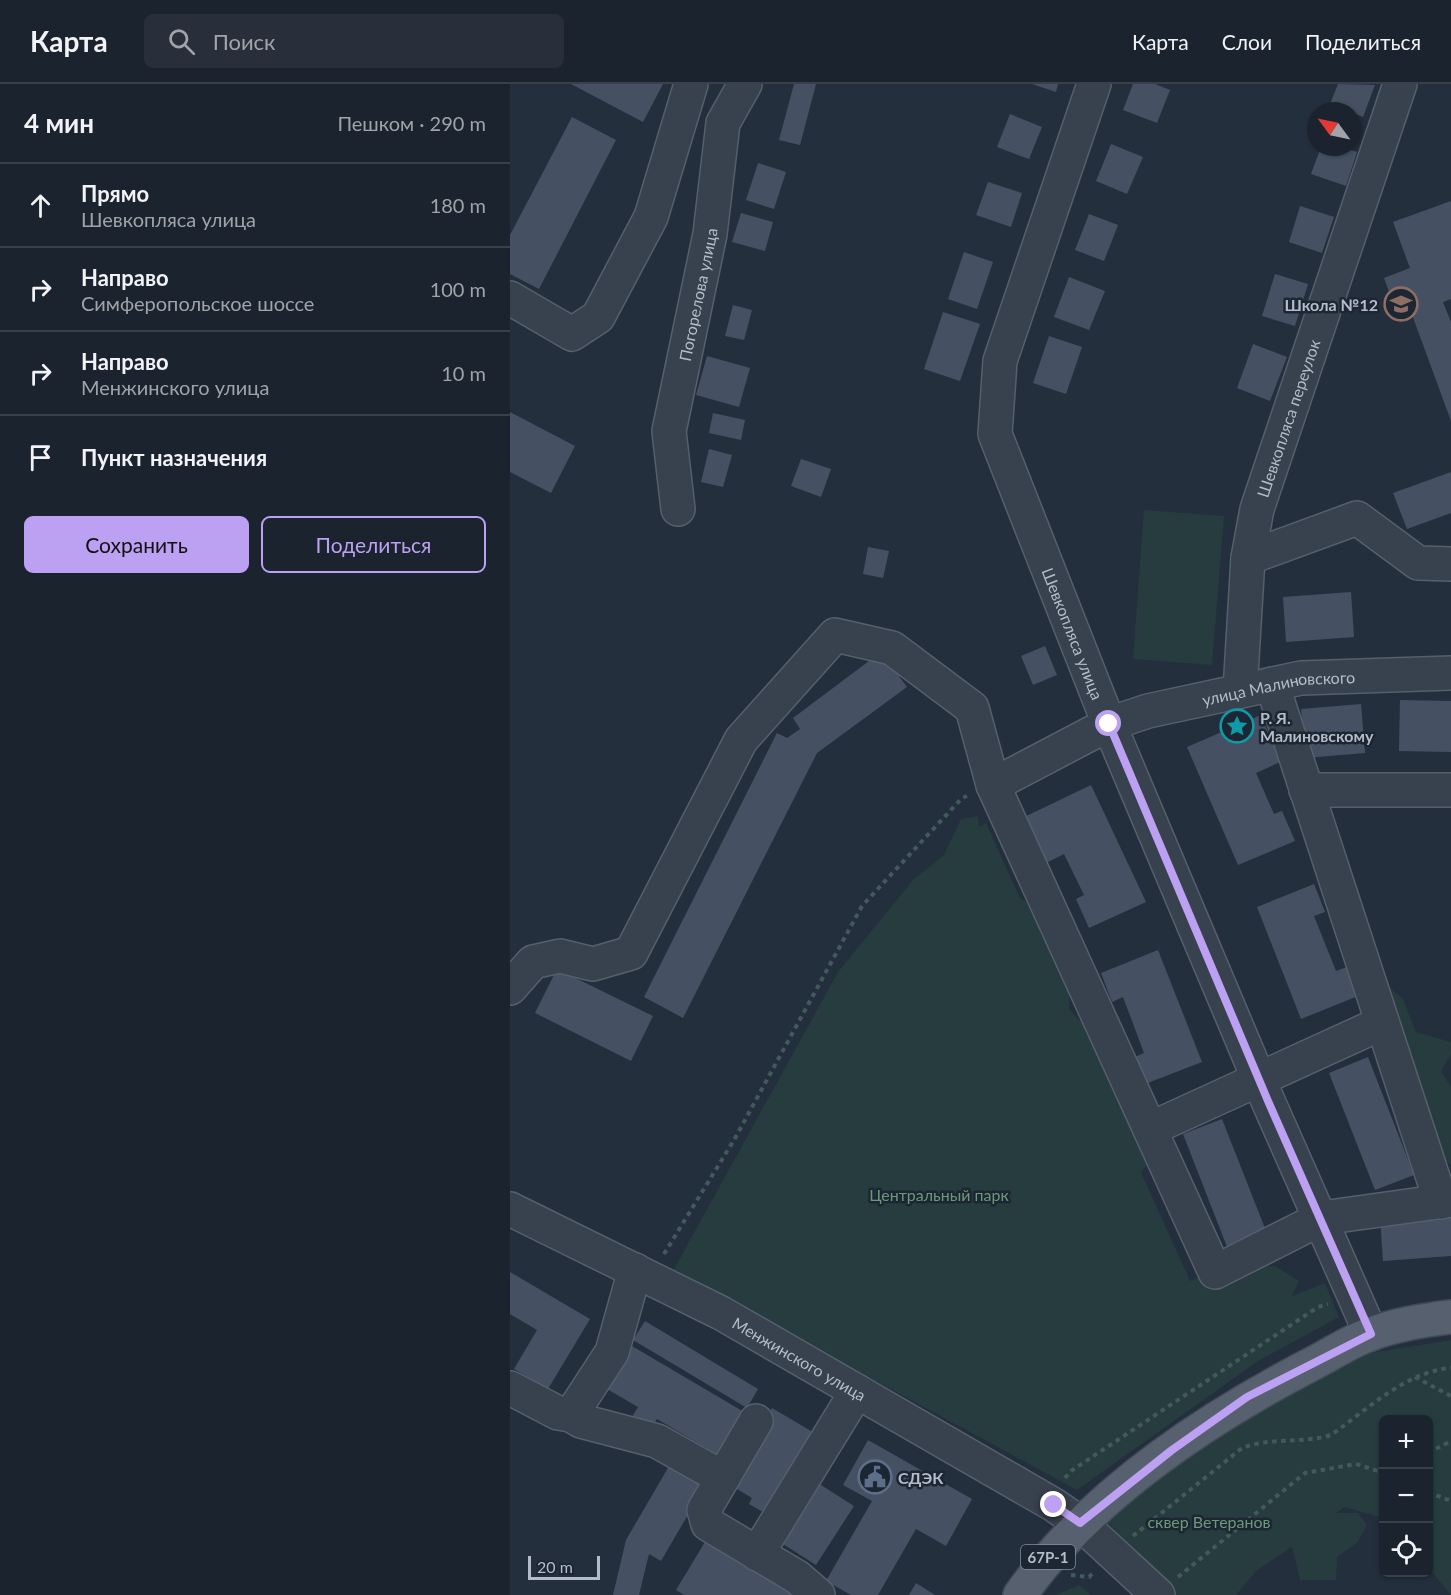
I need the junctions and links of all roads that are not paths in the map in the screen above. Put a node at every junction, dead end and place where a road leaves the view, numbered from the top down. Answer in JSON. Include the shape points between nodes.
{"nodes":[{"id":1,"x":691,"y":84,"type":"edge"},
{"id":2,"x":745,"y":84,"type":"edge"},
{"id":3,"x":1094,"y":84,"type":"edge"},
{"id":4,"x":1400,"y":84,"type":"edge"},
{"id":5,"x":510,"y":298,"type":"edge"},
{"id":6,"x":678,"y":509,"type":"dead end"},
{"id":7,"x":1248,"y":558,"type":"junction"},
{"id":8,"x":1451,"y":564,"type":"edge"},
{"id":9,"x":1451,"y":673,"type":"edge"},
{"id":10,"x":1272,"y":684,"type":"junction"},
{"id":11,"x":1240,"y":691,"type":"junction"},
{"id":12,"x":1109,"y":724,"type":"junction"},
{"id":13,"x":993,"y":785,"type":"junction"},
{"id":14,"x":1306,"y":790,"type":"junction"},
{"id":15,"x":1451,"y":790,"type":"edge"},
{"id":16,"x":510,"y":988,"type":"edge"},
{"id":17,"x":1382,"y":1023,"type":"junction"},
{"id":18,"x":1258,"y":1078,"type":"junction"},
{"id":19,"x":1150,"y":1129,"type":"junction"},
{"id":20,"x":1446,"y":1201,"type":"edge"},
{"id":21,"x":510,"y":1209,"type":"edge"},
{"id":22,"x":1322,"y":1218,"type":"junction"},
{"id":23,"x":642,"y":1274,"type":"junction"},
{"id":24,"x":1451,"y":1317,"type":"edge"},
{"id":25,"x":1371,"y":1334,"type":"junction"},
{"id":26,"x":510,"y":1388,"type":"edge"},
{"id":27,"x":857,"y":1391,"type":"junction"},
{"id":28,"x":571,"y":1415,"type":"junction"},
{"id":29,"x":756,"y":1421,"type":"dead end"},
{"id":30,"x":723,"y":1478,"type":"junction"},
{"id":31,"x":1080,"y":1523,"type":"junction"},
{"id":32,"x":757,"y":1554,"type":"junction"},
{"id":33,"x":818,"y":1595,"type":"edge"},
{"id":34,"x":1020,"y":1595,"type":"edge"},
{"id":35,"x":1158,"y":1595,"type":"edge"}],
"edges":[{"from":1,"to":5,"type":"street","via":[[651,217],[598,317],[572,334]]},
{"from":2,"to":6,"type":"street","name":"Погорелова улица","via":[[723,123],[710,234],[669,431]]},
{"from":3,"to":12,"type":"street","name":"Шевкопляса улица","via":[[1000,361],[995,434]]},
{"from":4,"to":7,"type":"street","name":"Шевкопляса переулок","via":[[1257,509]]},
{"from":7,"to":8,"type":"street","via":[[1357,518],[1418,563]]},
{"from":7,"to":11,"type":"street","name":"Шевкопляса переулок"},
{"from":9,"to":10,"type":"street","name":"улица Малиновского","via":[[1301,678]]},
{"from":10,"to":11,"type":"street","name":"улица Малиновского"},
{"from":10,"to":14,"type":"street"},
{"from":11,"to":12,"type":"street","name":"улица Малиновского","via":[[1148,711]]},
{"from":12,"to":13,"type":"street","name":"улица Малиновского"},
{"from":12,"to":18,"type":"street","name":"Шевкопляса улица"},
{"from":13,"to":16,"type":"street","via":[[972,708],[892,648],[835,635],[741,740],[631,953],[593,964],[560,956],[533,962]]},
{"from":13,"to":19,"type":"street"},
{"from":14,"to":15,"type":"street"},
{"from":14,"to":17,"type":"street"},
{"from":17,"to":18,"type":"street"},
{"from":17,"to":20,"type":"street"},
{"from":18,"to":19,"type":"street"},
{"from":18,"to":22,"type":"street","name":"Шевкопляса улица"},
{"from":19,"to":22,"type":"street","via":[[1215,1272]]},
{"from":20,"to":22,"type":"street"},
{"from":21,"to":23,"type":"street","name":"Менжинского улица"},
{"from":22,"to":25,"type":"street","name":"Шевкопляса улица"},
{"from":23,"to":27,"type":"street","name":"Менжинского улица","via":[[721,1313]]},
{"from":23,"to":28,"type":"street","via":[[612,1352]]},
{"from":24,"to":25,"type":"main road","number":"67Р-1"},
{"from":25,"to":31,"type":"main road","number":"67Р-1","via":[[1247,1397]]},
{"from":26,"to":28,"type":"street","via":[[558,1413]]},
{"from":27,"to":31,"type":"street","name":"Менжинского улица"},
{"from":27,"to":32,"type":"street"},
{"from":28,"to":30,"type":"street","via":[[657,1441]]},
{"from":29,"to":30,"type":"street"},
{"from":30,"to":32,"type":"street","via":[[704,1510],[708,1524]]},
{"from":31,"to":34,"type":"main road","number":"67Р-1","via":[[1043,1562]]},
{"from":31,"to":35,"type":"street","name":"Менжинского улица"},
{"from":32,"to":33,"type":"street"}]}
